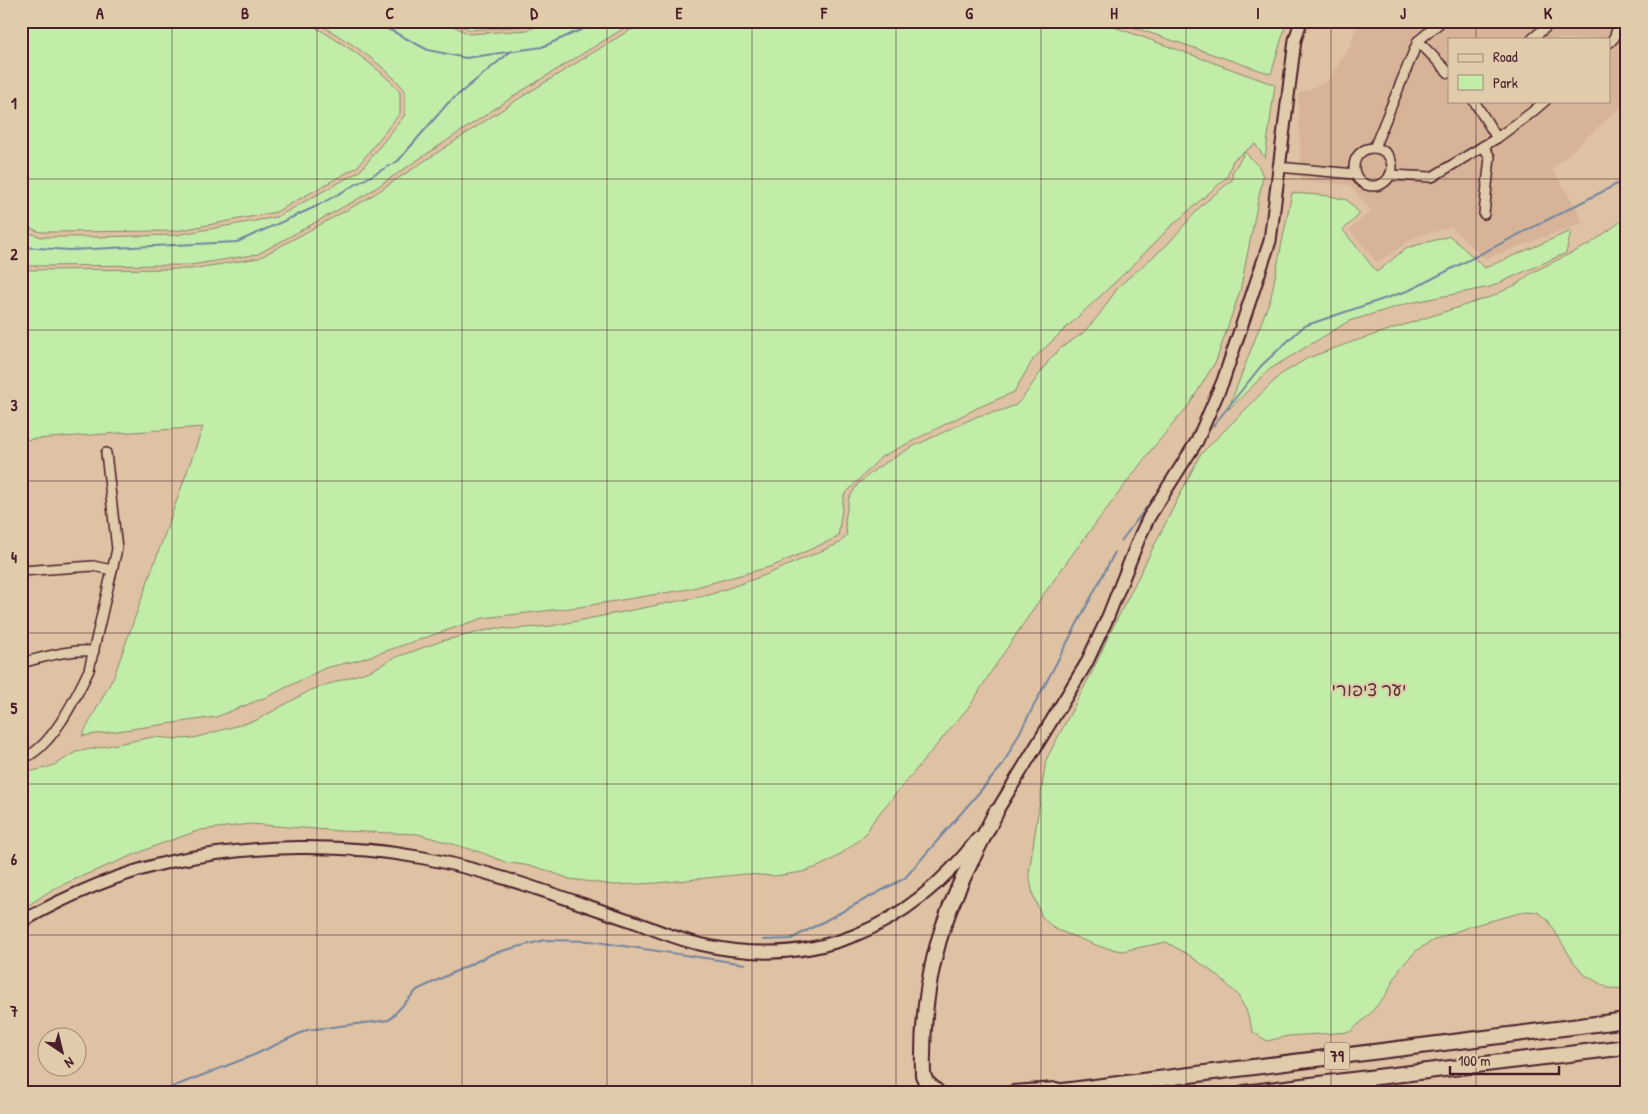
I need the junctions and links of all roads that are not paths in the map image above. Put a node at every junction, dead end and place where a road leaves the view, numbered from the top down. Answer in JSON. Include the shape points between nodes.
{"nodes":[{"id":1,"x":1301,"y":21,"type":"edge"},
{"id":2,"x":1442,"y":21,"type":"edge"},
{"id":3,"x":1553,"y":21,"type":"edge"},
{"id":4,"x":1622,"y":23,"type":"edge"},
{"id":5,"x":1533,"y":38,"type":"edge"},
{"id":6,"x":1418,"y":41,"type":"junction"},
{"id":7,"x":1610,"y":42,"type":"edge"},
{"id":8,"x":1448,"y":73,"type":"edge"},
{"id":9,"x":1475,"y":102,"type":"edge"},
{"id":10,"x":1544,"y":102,"type":"edge"},
{"id":11,"x":1497,"y":138,"type":"junction"},
{"id":12,"x":1483,"y":146,"type":"junction"},
{"id":13,"x":1374,"y":148,"type":"junction"},
{"id":14,"x":1278,"y":167,"type":"junction"},
{"id":15,"x":1355,"y":174,"type":"junction"},
{"id":16,"x":1390,"y":175,"type":"junction"},
{"id":17,"x":1484,"y":214,"type":"dead end"},
{"id":18,"x":106,"y":452,"type":"dead end"},
{"id":19,"x":112,"y":570,"type":"junction"},
{"id":20,"x":21,"y":571,"type":"edge"},
{"id":21,"x":94,"y":651,"type":"junction"},
{"id":22,"x":21,"y":663,"type":"edge"},
{"id":23,"x":21,"y":758,"type":"edge"},
{"id":24,"x":996,"y":812,"type":"junction"},
{"id":25,"x":21,"y":922,"type":"edge"},
{"id":26,"x":1627,"y":1020,"type":"edge"},
{"id":27,"x":1627,"y":1047,"type":"edge"},
{"id":28,"x":1084,"y":1088,"type":"junction"},
{"id":29,"x":938,"y":1093,"type":"edge"},
{"id":30,"x":1013,"y":1093,"type":"edge"},
{"id":31,"x":1047,"y":1093,"type":"edge"},
{"id":32,"x":1244,"y":1093,"type":"edge"}],
"edges":[{"from":1,"to":14,"type":"main road","via":[[1295,40]]},
{"from":2,"to":6,"type":"street"},
{"from":3,"to":5,"type":"street"},
{"from":4,"to":7,"type":"street"},
{"from":6,"to":8,"type":"street"},
{"from":6,"to":13,"type":"street"},
{"from":9,"to":11,"type":"street"},
{"from":10,"to":11,"type":"street"},
{"from":11,"to":12,"type":"street"},
{"from":12,"to":16,"type":"street","via":[[1432,177]]},
{"from":12,"to":17,"type":"street","via":[[1490,157]]},
{"from":13,"to":15,"type":"street","via":[[1357,156]]},
{"from":13,"to":16,"type":"street","via":[[1389,157],[1392,163]]},
{"from":14,"to":15,"type":"street"},
{"from":14,"to":24,"type":"main road","via":[[1270,241],[1223,381],[1197,441],[1149,517],[1086,664]]},
{"from":15,"to":16,"type":"street","via":[[1364,184],[1376,186]]},
{"from":18,"to":19,"type":"street","via":[[118,543]]},
{"from":19,"to":20,"type":"street","via":[[93,566]]},
{"from":19,"to":21,"type":"street"},
{"from":21,"to":22,"type":"street","via":[[67,652]]},
{"from":21,"to":23,"type":"street","via":[[82,684],[51,736],[33,754]]},
{"from":24,"to":25,"type":"main road","via":[[977,839],[924,897],[861,933],[792,951],[745,952],[698,944],[486,872],[422,858],[341,849],[249,850],[174,861],[89,889]]},
{"from":24,"to":29,"type":"highway","via":[[952,905],[930,976],[924,1024],[923,1075]]},
{"from":26,"to":28,"type":"highway","number":"79"},
{"from":27,"to":32,"type":"highway","number":"79"},
{"from":28,"to":30,"type":"highway"},
{"from":28,"to":31,"type":"highway","number":"79"}]}
